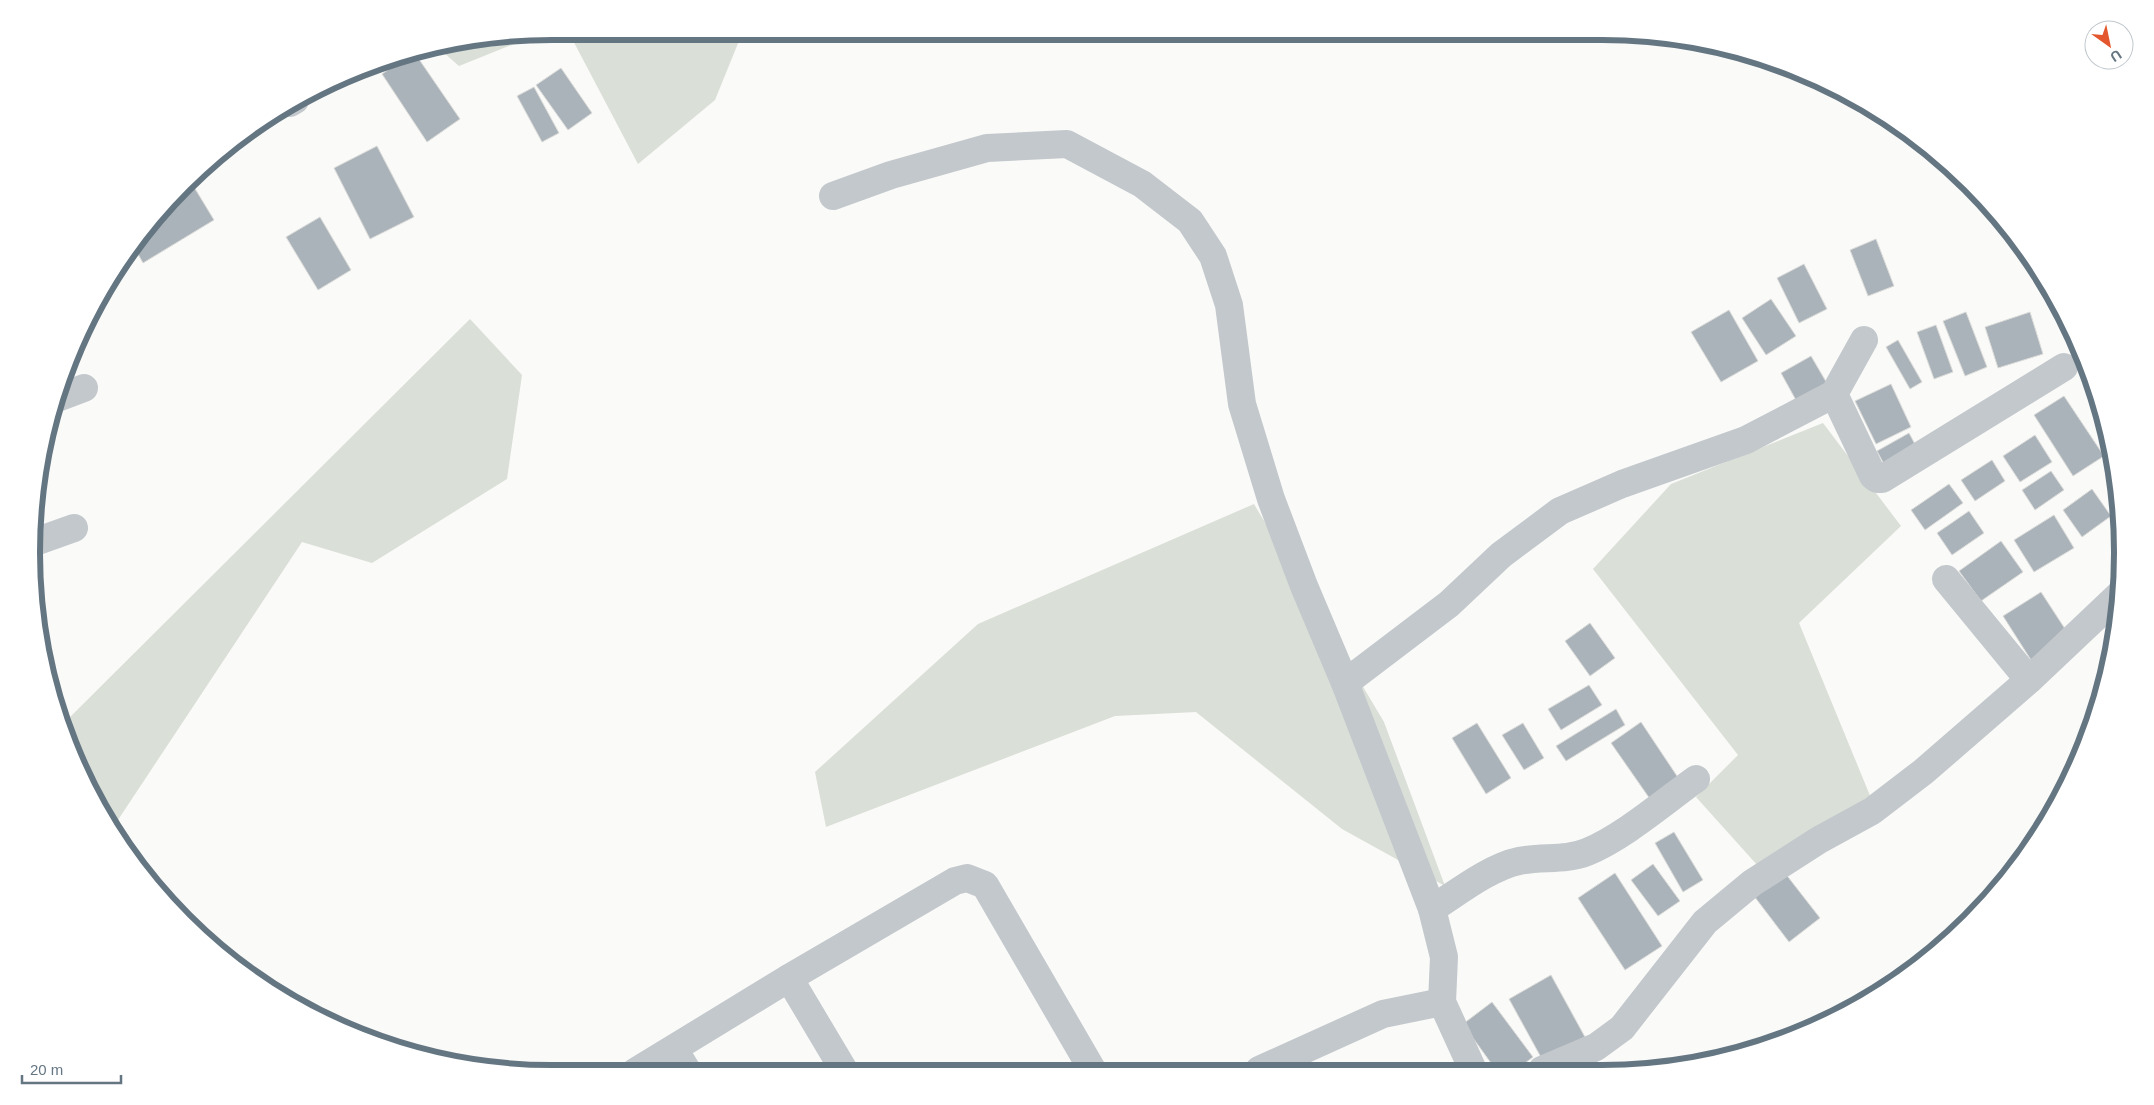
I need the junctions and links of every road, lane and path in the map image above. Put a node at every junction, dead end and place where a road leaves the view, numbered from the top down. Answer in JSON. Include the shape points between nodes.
{"nodes":[{"id":1,"x":833,"y":196,"type":"dead end"},
{"id":2,"x":1864,"y":340,"type":"dead end"},
{"id":3,"x":2064,"y":367,"type":"dead end"},
{"id":4,"x":84,"y":388,"type":"dead end"},
{"id":5,"x":1834,"y":394,"type":"junction"},
{"id":6,"x":65,"y":395,"type":"edge"},
{"id":7,"x":74,"y":528,"type":"dead end"},
{"id":8,"x":40,"y":540,"type":"edge"},
{"id":9,"x":1946,"y":579,"type":"dead end"},
{"id":10,"x":2112,"y":602,"type":"edge"},
{"id":11,"x":2029,"y":680,"type":"junction"},
{"id":12,"x":1345,"y":683,"type":"junction"},
{"id":13,"x":1696,"y":780,"type":"dead end"},
{"id":14,"x":1432,"y":909,"type":"junction"},
{"id":15,"x":789,"y":978,"type":"junction"},
{"id":16,"x":1442,"y":1002,"type":"junction"},
{"id":17,"x":674,"y":1049,"type":"junction"},
{"id":18,"x":647,"y":1065,"type":"edge"},
{"id":19,"x":684,"y":1065,"type":"edge"},
{"id":20,"x":841,"y":1065,"type":"edge"},
{"id":21,"x":1090,"y":1065,"type":"edge"},
{"id":22,"x":1270,"y":1065,"type":"edge"},
{"id":23,"x":1470,"y":1065,"type":"edge"},
{"id":24,"x":1554,"y":1065,"type":"edge"}],
"edges":[{"from":1,"to":12,"type":"street","via":[[891,175],[987,148],[1067,144],[1142,184],[1190,221],[1213,256],[1229,305],[1242,404],[1271,499]]},
{"from":2,"to":5,"type":"street"},
{"from":3,"to":5,"type":"street","via":[[1882,479],[1873,476]]},
{"from":4,"to":6,"type":"street"},
{"from":5,"to":12,"type":"street","via":[[1746,440],[1622,484],[1560,511],[1501,555],[1450,604]]},
{"from":7,"to":8,"type":"street"},
{"from":9,"to":11,"type":"street"},
{"from":10,"to":11,"type":"street"},
{"from":11,"to":24,"type":"street","via":[[1923,772],[1872,811],[1752,883],[1705,922],[1622,1028],[1596,1048]]},
{"from":12,"to":14,"type":"street"},
{"from":13,"to":14,"type":"street","via":[[1587,852],[1563,859],[1519,861],[1495,871]]},
{"from":14,"to":16,"type":"street","via":[[1444,957]]},
{"from":15,"to":17,"type":"street"},
{"from":15,"to":20,"type":"street"},
{"from":15,"to":21,"type":"street","via":[[955,881],[967,878],[985,885]]},
{"from":16,"to":22,"type":"street","via":[[1384,1014]]},
{"from":16,"to":23,"type":"street"},
{"from":17,"to":18,"type":"street"},
{"from":17,"to":19,"type":"street"}]}
